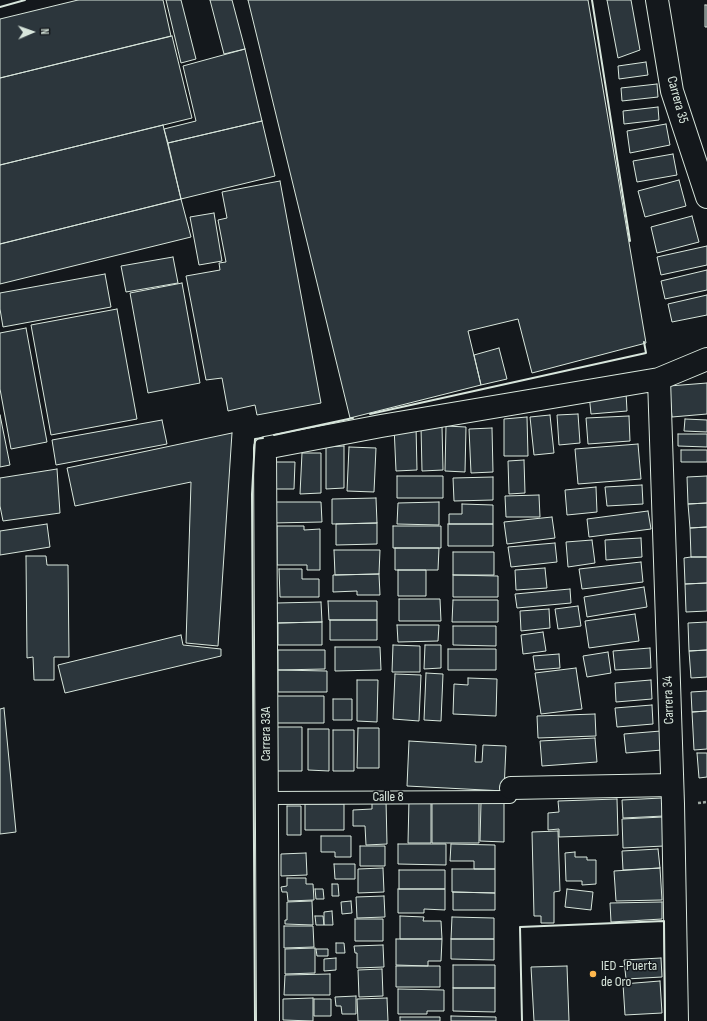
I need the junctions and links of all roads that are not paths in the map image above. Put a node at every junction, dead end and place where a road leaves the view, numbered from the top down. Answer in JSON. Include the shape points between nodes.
{"nodes":[{"id":1,"x":657,"y":0,"type":"edge"},
{"id":2,"x":707,"y":197,"type":"edge"},
{"id":3,"x":707,"y":359,"type":"edge"},
{"id":4,"x":659,"y":379,"type":"junction"},
{"id":5,"x":672,"y":785,"type":"junction"},
{"id":6,"x":510,"y":792,"type":"joint"},
{"id":7,"x":266,"y":798,"type":"junction"},
{"id":8,"x":268,"y":1021,"type":"edge"},
{"id":9,"x":677,"y":1021,"type":"edge"}],
"edges":[{"from":1,"to":2,"type":"street","name":"Carrera 35","via":[[672,91]]},
{"from":3,"to":4,"type":"street"},
{"from":4,"to":5,"type":"street","name":"Carrera 34"},
{"from":4,"to":7,"type":"street","name":"Carrera 33A","via":[[265,448]]},
{"from":5,"to":6,"type":"street","name":"Calle 8"},
{"from":5,"to":9,"type":"street","name":"Carrera 34"},
{"from":6,"to":7,"type":"lane","name":"Calle 8","via":[[392,797]]},
{"from":7,"to":8,"type":"street","name":"Carrera 33A"}]}
